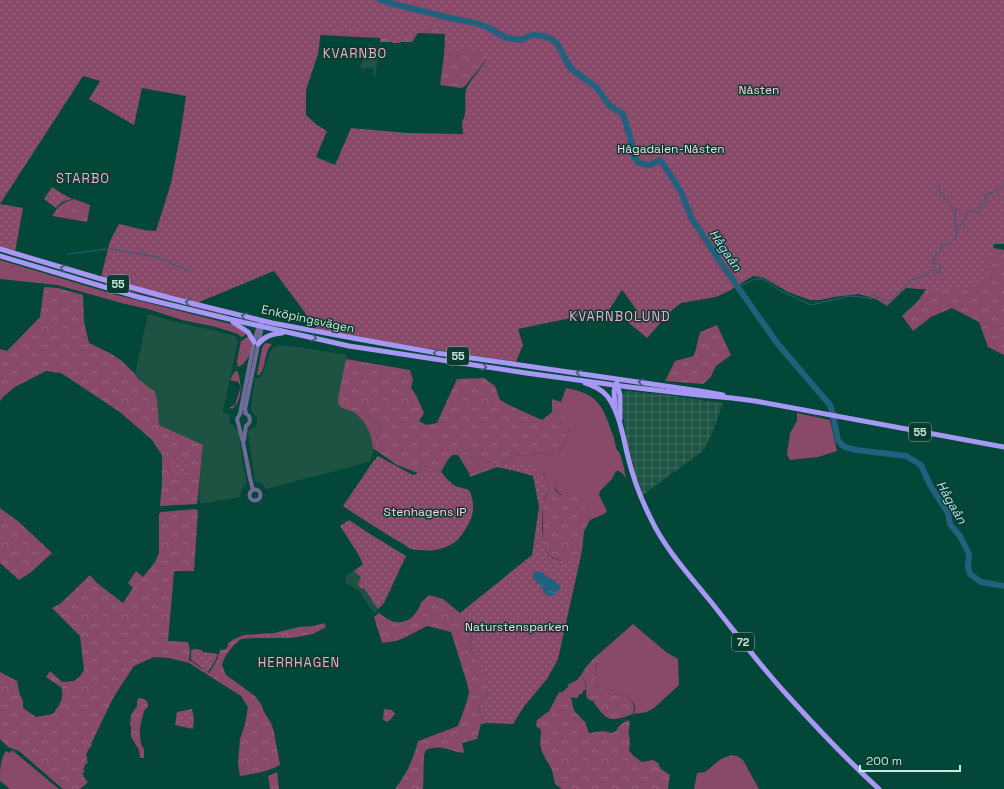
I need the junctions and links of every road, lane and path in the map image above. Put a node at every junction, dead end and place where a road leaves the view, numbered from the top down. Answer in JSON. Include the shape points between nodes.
{"nodes":[{"id":1,"x":0,"y":250,"type":"edge"},
{"id":2,"x":0,"y":256,"type":"edge"},
{"id":3,"x":228,"y":319,"type":"junction"},
{"id":4,"x":261,"y":324,"type":"junction"},
{"id":5,"x":288,"y":333,"type":"junction"},
{"id":6,"x":256,"y":343,"type":"junction"},
{"id":7,"x":570,"y":379,"type":"junction"},
{"id":8,"x":617,"y":382,"type":"junction"},
{"id":9,"x":629,"y":387,"type":"junction"},
{"id":10,"x":620,"y":395,"type":"junction"},
{"id":11,"x":732,"y":398,"type":"junction"},
{"id":12,"x":615,"y":410,"type":"junction"},
{"id":13,"x":246,"y":413,"type":"junction"},
{"id":14,"x":240,"y":414,"type":"junction"},
{"id":15,"x":620,"y":423,"type":"junction"},
{"id":16,"x":239,"y":424,"type":"junction"},
{"id":17,"x":246,"y":426,"type":"junction"},
{"id":18,"x":244,"y":442,"type":"junction"},
{"id":19,"x":1004,"y":447,"type":"edge"},
{"id":20,"x":253,"y":490,"type":"dead end"},
{"id":21,"x":879,"y":789,"type":"edge"}],
"edges":[{"from":4,"to":1,"type":"main road","name":"Enköpingsvägen","number":"55","one_way":true},
{"from":2,"to":3,"type":"main road","name":"Enköpingsvägen","number":"55","via":[[125,293]]},
{"from":3,"to":4,"type":"main road","name":"Enköpingsvägen","number":"55"},
{"from":3,"to":6,"type":"main road","via":[[241,326]]},
{"from":4,"to":5,"type":"main road","name":"Enköpingsvägen","number":"55"},
{"from":4,"to":6,"type":"street"},
{"from":8,"to":4,"type":"main road","name":"Enköpingsvägen","number":"55","one_way":true},
{"from":5,"to":6,"type":"main road","via":[[270,334]]},
{"from":5,"to":7,"type":"main road","name":"Enköpingsvägen","number":"55","one_way":true,"via":[[350,346]]},
{"from":6,"to":13,"type":"street"},
{"from":6,"to":14,"type":"street"},
{"from":7,"to":8,"type":"main road","name":"Enköpingsvägen","number":"55"},
{"from":7,"to":12,"type":"main road","via":[[600,389]]},
{"from":8,"to":9,"type":"main road","number":"55"},
{"from":8,"to":10,"type":"main road","number":"72"},
{"from":11,"to":8,"type":"main road","number":"55","one_way":true,"via":[[700,391]]},
{"from":8,"to":12,"type":"main road","number":"72","via":[[614,391]]},
{"from":9,"to":10,"type":"main road"},
{"from":9,"to":11,"type":"main road","number":"55"},
{"from":10,"to":15,"type":"main road","number":"72"},
{"from":11,"to":19,"type":"main road","number":"55"},
{"from":12,"to":15,"type":"main road","number":"72"},
{"from":13,"to":14,"type":"street"},
{"from":13,"to":17,"type":"street","via":[[250,418]]},
{"from":14,"to":16,"type":"street","via":[[237,418]]},
{"from":15,"to":21,"type":"main road","number":"72","via":[[633,475],[651,520],[665,543],[788,696]]},
{"from":16,"to":17,"type":"street"},
{"from":16,"to":18,"type":"street"},
{"from":17,"to":18,"type":"street"},
{"from":18,"to":20,"type":"street"}]}
